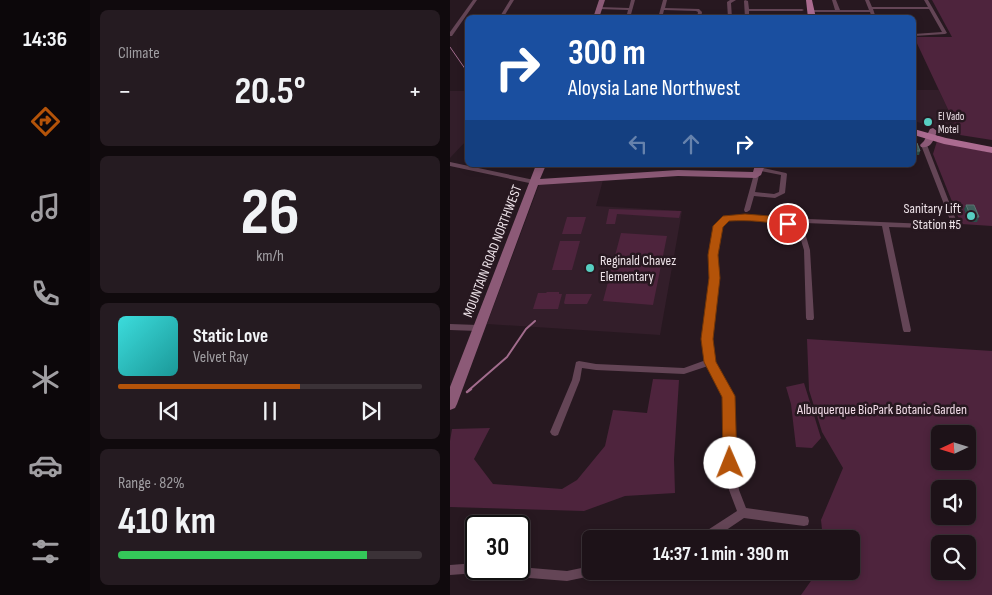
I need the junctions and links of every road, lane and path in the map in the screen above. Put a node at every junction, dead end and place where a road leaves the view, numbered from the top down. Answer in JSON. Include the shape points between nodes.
{"nodes":[{"id":1,"x":475,"y":0,"type":"edge"},
{"id":2,"x":512,"y":0,"type":"edge"},
{"id":3,"x":602,"y":0,"type":"edge"},
{"id":4,"x":633,"y":0,"type":"edge"},
{"id":5,"x":665,"y":0,"type":"edge"},
{"id":6,"x":734,"y":0,"type":"edge"},
{"id":7,"x":800,"y":0,"type":"edge"},
{"id":8,"x":809,"y":0,"type":"edge"},
{"id":9,"x":834,"y":0,"type":"edge"},
{"id":10,"x":867,"y":0,"type":"edge"},
{"id":11,"x":926,"y":0,"type":"edge"},
{"id":12,"x":746,"y":1,"type":"dead end"},
{"id":13,"x":599,"y":8,"type":"junction"},
{"id":14,"x":630,"y":8,"type":"junction"},
{"id":15,"x":931,"y":8,"type":"junction"},
{"id":16,"x":663,"y":9,"type":"junction"},
{"id":17,"x":747,"y":10,"type":"junction"},
{"id":18,"x":871,"y":10,"type":"junction"},
{"id":19,"x":838,"y":11,"type":"junction"},
{"id":20,"x":802,"y":14,"type":"edge"},
{"id":21,"x":811,"y":14,"type":"edge"},
{"id":22,"x":503,"y":15,"type":"edge"},
{"id":23,"x":597,"y":15,"type":"edge"},
{"id":24,"x":629,"y":15,"type":"edge"},
{"id":25,"x":661,"y":15,"type":"edge"},
{"id":26,"x":700,"y":15,"type":"edge"},
{"id":27,"x":730,"y":15,"type":"edge"},
{"id":28,"x":747,"y":15,"type":"edge"},
{"id":29,"x":873,"y":15,"type":"edge"},
{"id":30,"x":450,"y":35,"type":"edge"},
{"id":31,"x":916,"y":35,"type":"edge"},
{"id":32,"x":916,"y":126,"type":"edge"},
{"id":33,"x":916,"y":133,"type":"edge"},
{"id":34,"x":928,"y":136,"type":"junction"},
{"id":35,"x":992,"y":143,"type":"edge"},
{"id":36,"x":916,"y":144,"type":"edge"},
{"id":37,"x":992,"y":150,"type":"edge"},
{"id":38,"x":450,"y":164,"type":"edge"},
{"id":39,"x":540,"y":167,"type":"edge"},
{"id":40,"x":758,"y":170,"type":"edge"},
{"id":41,"x":534,"y":182,"type":"junction"},
{"id":42,"x":751,"y":194,"type":"junction"},
{"id":43,"x":747,"y":210,"type":"dead end"},
{"id":44,"x":802,"y":223,"type":"junction"},
{"id":45,"x":885,"y":225,"type":"junction"},
{"id":46,"x":810,"y":318,"type":"dead end"},
{"id":47,"x":450,"y":327,"type":"edge"},
{"id":48,"x":478,"y":328,"type":"junction"},
{"id":49,"x":907,"y":330,"type":"dead end"},
{"id":50,"x":710,"y":362,"type":"junction"},
{"id":51,"x":450,"y":404,"type":"edge"},
{"id":52,"x":555,"y":432,"type":"dead end"},
{"id":53,"x":743,"y":513,"type":"junction"},
{"id":54,"x":804,"y":522,"type":"dead end"},
{"id":55,"x":718,"y":530,"type":"edge"},
{"id":56,"x":465,"y":569,"type":"edge"},
{"id":57,"x":450,"y":570,"type":"edge"},
{"id":58,"x":530,"y":573,"type":"edge"},
{"id":59,"x":582,"y":573,"type":"edge"}],
"edges":[{"from":1,"to":30,"type":"street"},
{"from":2,"to":22,"type":"street"},
{"from":3,"to":13,"type":"street"},
{"from":4,"to":14,"type":"street"},
{"from":5,"to":16,"type":"street"},
{"from":6,"to":27,"type":"street","via":[[729,2]]},
{"from":7,"to":20,"type":"main road"},
{"from":8,"to":21,"type":"main road"},
{"from":9,"to":19,"type":"street"},
{"from":10,"to":18,"type":"street"},
{"from":11,"to":15,"type":"street"},
{"from":12,"to":17,"type":"street"},
{"from":13,"to":14,"type":"street"},
{"from":13,"to":23,"type":"street"},
{"from":14,"to":24,"type":"street"},
{"from":15,"to":18,"type":"street"},
{"from":15,"to":31,"type":"street","via":[[944,34]]},
{"from":16,"to":25,"type":"street"},
{"from":16,"to":26,"type":"street","via":[[697,10]]},
{"from":17,"to":20,"type":"street"},
{"from":17,"to":28,"type":"street"},
{"from":18,"to":19,"type":"street"},
{"from":18,"to":29,"type":"street"},
{"from":19,"to":21,"type":"street"},
{"from":32,"to":34,"type":"main road"},
{"from":33,"to":34,"type":"main road"},
{"from":34,"to":35,"type":"main road"},
{"from":34,"to":36,"type":"street"},
{"from":34,"to":37,"type":"main road"},
{"from":34,"to":45,"type":"street","via":[[954,228]]},
{"from":38,"to":41,"type":"street"},
{"from":39,"to":41,"type":"street","name":"MOUNTAIN ROAD NORTHWEST"},
{"from":40,"to":41,"type":"street"},
{"from":40,"to":42,"type":"street"},
{"from":40,"to":42,"type":"street","via":[[784,174],[782,193],[775,196]]},
{"from":41,"to":48,"type":"street","name":"MOUNTAIN ROAD NORTHWEST"},
{"from":42,"to":43,"type":"street"},
{"from":44,"to":45,"type":"street"},
{"from":44,"to":46,"type":"street","via":[[807,250]]},
{"from":44,"to":50,"type":"street","via":[[745,217],[726,218],[718,226],[707,339]]},
{"from":45,"to":49,"type":"street"},
{"from":47,"to":48,"type":"street"},
{"from":48,"to":51,"type":"street","name":"MOUNTAIN ROAD NORTHWEST"},
{"from":50,"to":52,"type":"street","via":[[684,371],[579,364]]},
{"from":50,"to":53,"type":"street","via":[[729,396],[730,463],[734,490]]},
{"from":53,"to":54,"type":"street"},
{"from":53,"to":55,"type":"street"},
{"from":56,"to":57,"type":"street"},
{"from":58,"to":59,"type":"street","via":[[567,576]]}]}
